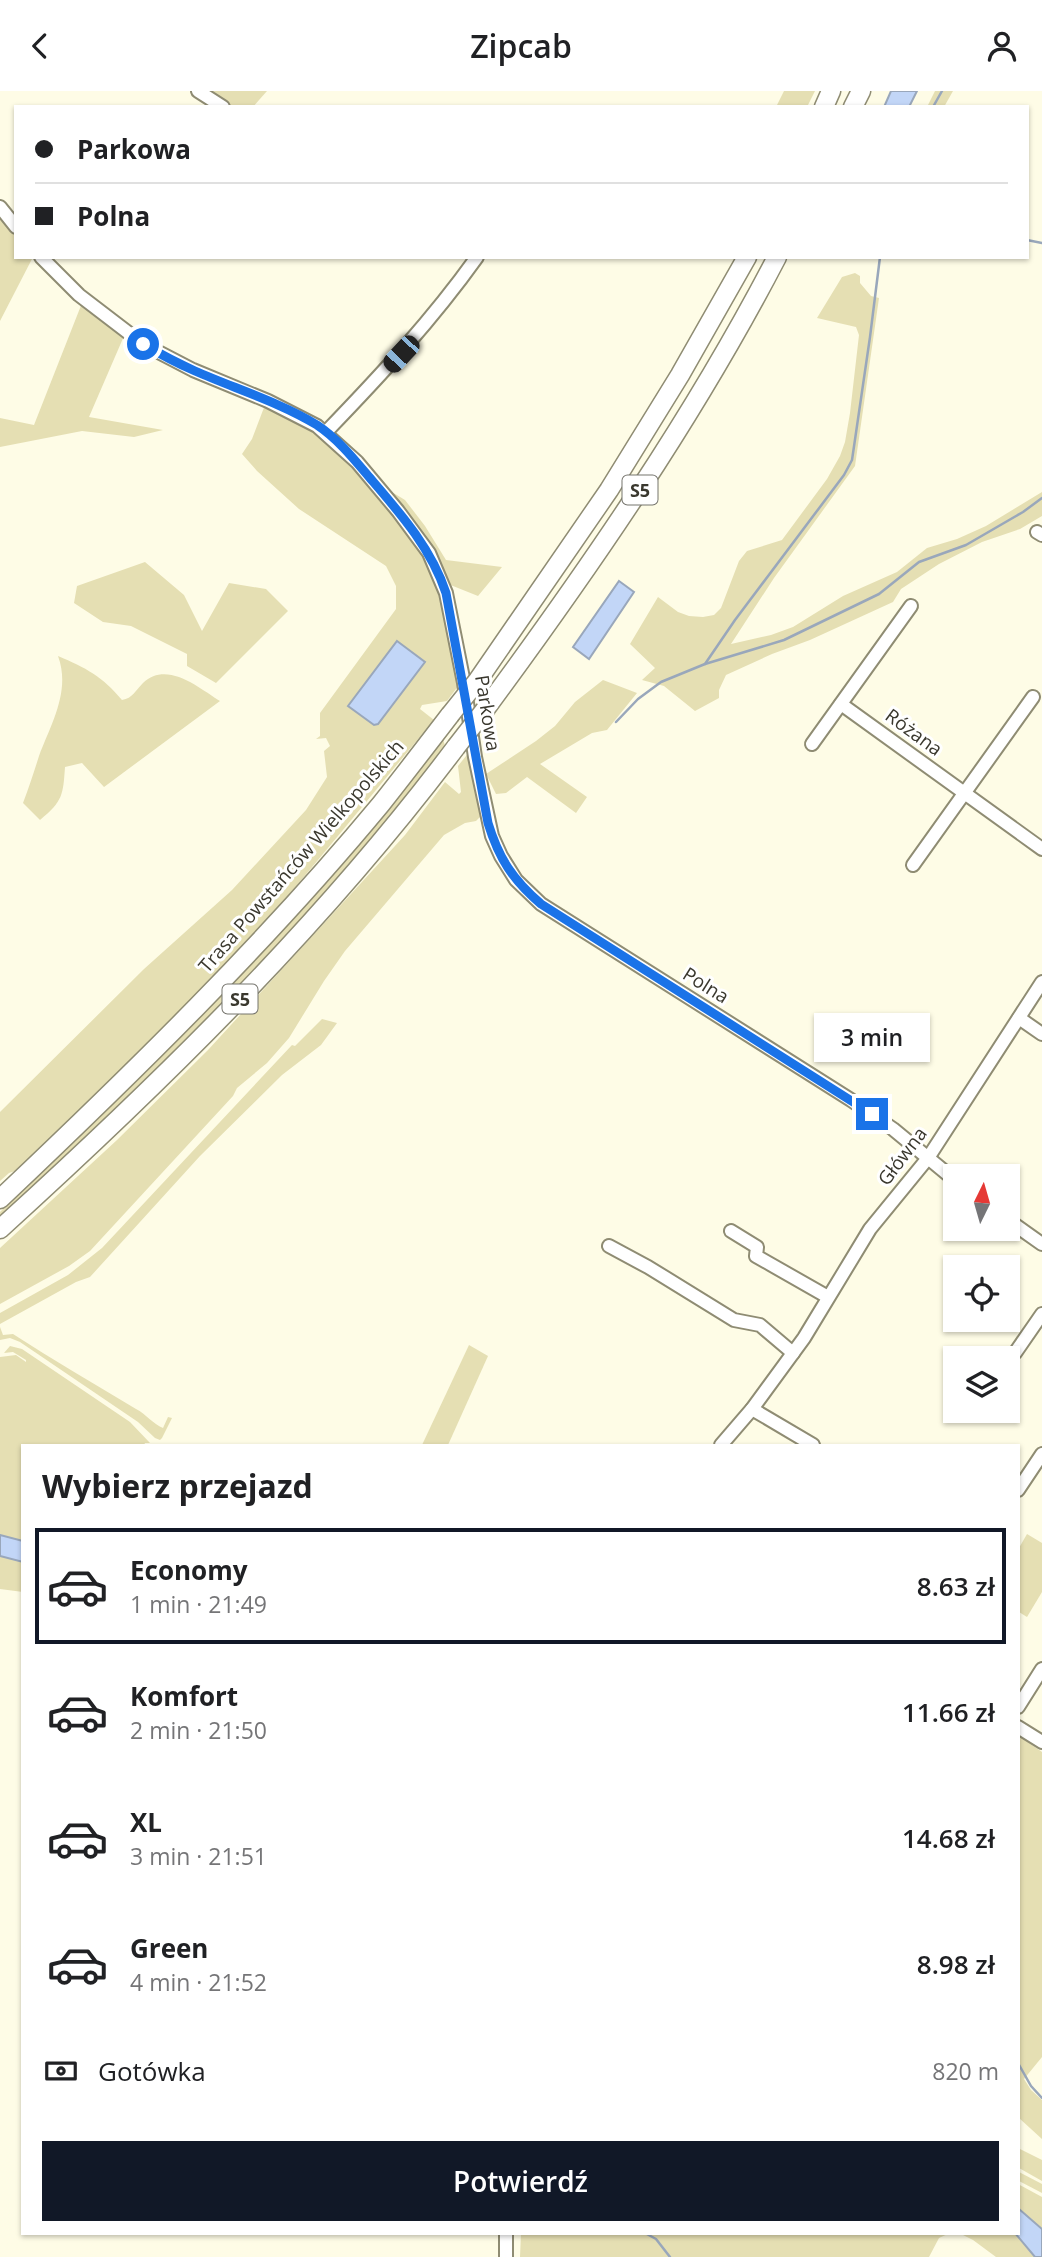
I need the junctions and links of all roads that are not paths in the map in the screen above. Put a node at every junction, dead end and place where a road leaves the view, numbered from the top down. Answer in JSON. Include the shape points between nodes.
{"nodes":[{"id":1,"x":198,"y":91,"type":"edge"},
{"id":2,"x":220,"y":105,"type":"edge"},
{"id":3,"x":0,"y":208,"type":"edge"},
{"id":4,"x":14,"y":225,"type":"edge"},
{"id":5,"x":43,"y":259,"type":"edge"},
{"id":6,"x":476,"y":259,"type":"edge"},
{"id":7,"x":746,"y":259,"type":"edge"},
{"id":8,"x":776,"y":259,"type":"edge"},
{"id":9,"x":326,"y":432,"type":"junction"},
{"id":10,"x":911,"y":606,"type":"dead end"},
{"id":11,"x":1033,"y":697,"type":"dead end"},
{"id":12,"x":841,"y":704,"type":"junction"},
{"id":13,"x":811,"y":744,"type":"dead end"},
{"id":14,"x":482,"y":790,"type":"joint"},
{"id":15,"x":965,"y":792,"type":"junction"},
{"id":16,"x":1042,"y":849,"type":"edge"},
{"id":17,"x":913,"y":865,"type":"dead end"},
{"id":18,"x":1042,"y":982,"type":"edge"},
{"id":19,"x":1019,"y":1018,"type":"junction"},
{"id":20,"x":1042,"y":1034,"type":"edge"},
{"id":21,"x":928,"y":1158,"type":"junction"},
{"id":22,"x":943,"y":1170,"type":"edge"},
{"id":23,"x":0,"y":1199,"type":"edge"},
{"id":24,"x":1020,"y":1228,"type":"edge"},
{"id":25,"x":0,"y":1229,"type":"edge"},
{"id":26,"x":731,"y":1231,"type":"dead end"},
{"id":27,"x":1042,"y":1244,"type":"edge"},
{"id":28,"x":609,"y":1246,"type":"dead end"},
{"id":29,"x":828,"y":1297,"type":"junction"},
{"id":30,"x":1042,"y":1314,"type":"edge"},
{"id":31,"x":1020,"y":1346,"type":"edge"},
{"id":32,"x":793,"y":1353,"type":"junction"},
{"id":33,"x":752,"y":1409,"type":"junction"},
{"id":34,"x":722,"y":1444,"type":"edge"},
{"id":35,"x":811,"y":1444,"type":"edge"},
{"id":36,"x":1042,"y":1454,"type":"edge"},
{"id":37,"x":1020,"y":1487,"type":"edge"},
{"id":38,"x":1042,"y":1669,"type":"edge"},
{"id":39,"x":1020,"y":1704,"type":"edge"},
{"id":40,"x":1020,"y":1728,"type":"edge"},
{"id":41,"x":1042,"y":1742,"type":"edge"},
{"id":42,"x":506,"y":2235,"type":"edge"},
{"id":43,"x":506,"y":2257,"type":"edge"}],
"edges":[{"from":1,"to":2,"type":"street"},
{"from":3,"to":4,"type":"street"},
{"from":5,"to":9,"type":"street","name":"Parkowa","via":[[79,295],[143,344]]},
{"from":6,"to":9,"type":"street","via":[[401,354]]},
{"from":7,"to":23,"type":"highway","name":"Trasa Powstańców Wielkopolskich","number":"S5","bridge":true,"via":[[609,489],[478,680],[372,814],[234,966]]},
{"from":8,"to":25,"type":"highway","number":"S5","bridge":true,"via":[[700,394],[627,510],[569,596],[408,811],[241,998],[96,1142]]},
{"from":9,"to":14,"type":"street","name":"Parkowa","via":[[398,511],[442,578]]},
{"from":10,"to":12,"type":"street"},
{"from":11,"to":15,"type":"street"},
{"from":12,"to":13,"type":"street"},
{"from":12,"to":15,"type":"street","name":"Różana"},
{"from":14,"to":21,"type":"street","name":"Polna","via":[[500,856],[541,904],[851,1100]]},
{"from":15,"to":16,"type":"street","name":"Różana"},
{"from":15,"to":17,"type":"street"},
{"from":18,"to":19,"type":"street","name":"Główna"},
{"from":19,"to":20,"type":"street"},
{"from":19,"to":21,"type":"street","name":"Główna"},
{"from":21,"to":22,"type":"street","name":"Polna"},
{"from":21,"to":29,"type":"street","name":"Główna","via":[[870,1229]]},
{"from":24,"to":27,"type":"street"},
{"from":26,"to":29,"type":"street","via":[[757,1247],[756,1256]]},
{"from":28,"to":32,"type":"street","via":[[734,1320],[760,1325]]},
{"from":29,"to":32,"type":"street","name":"Główna"},
{"from":30,"to":31,"type":"street"},
{"from":32,"to":33,"type":"street","name":"Główna"},
{"from":33,"to":34,"type":"street","name":"Główna"},
{"from":33,"to":35,"type":"street"},
{"from":36,"to":37,"type":"street"},
{"from":38,"to":39,"type":"street"},
{"from":40,"to":41,"type":"street"},
{"from":42,"to":43,"type":"street"}]}
